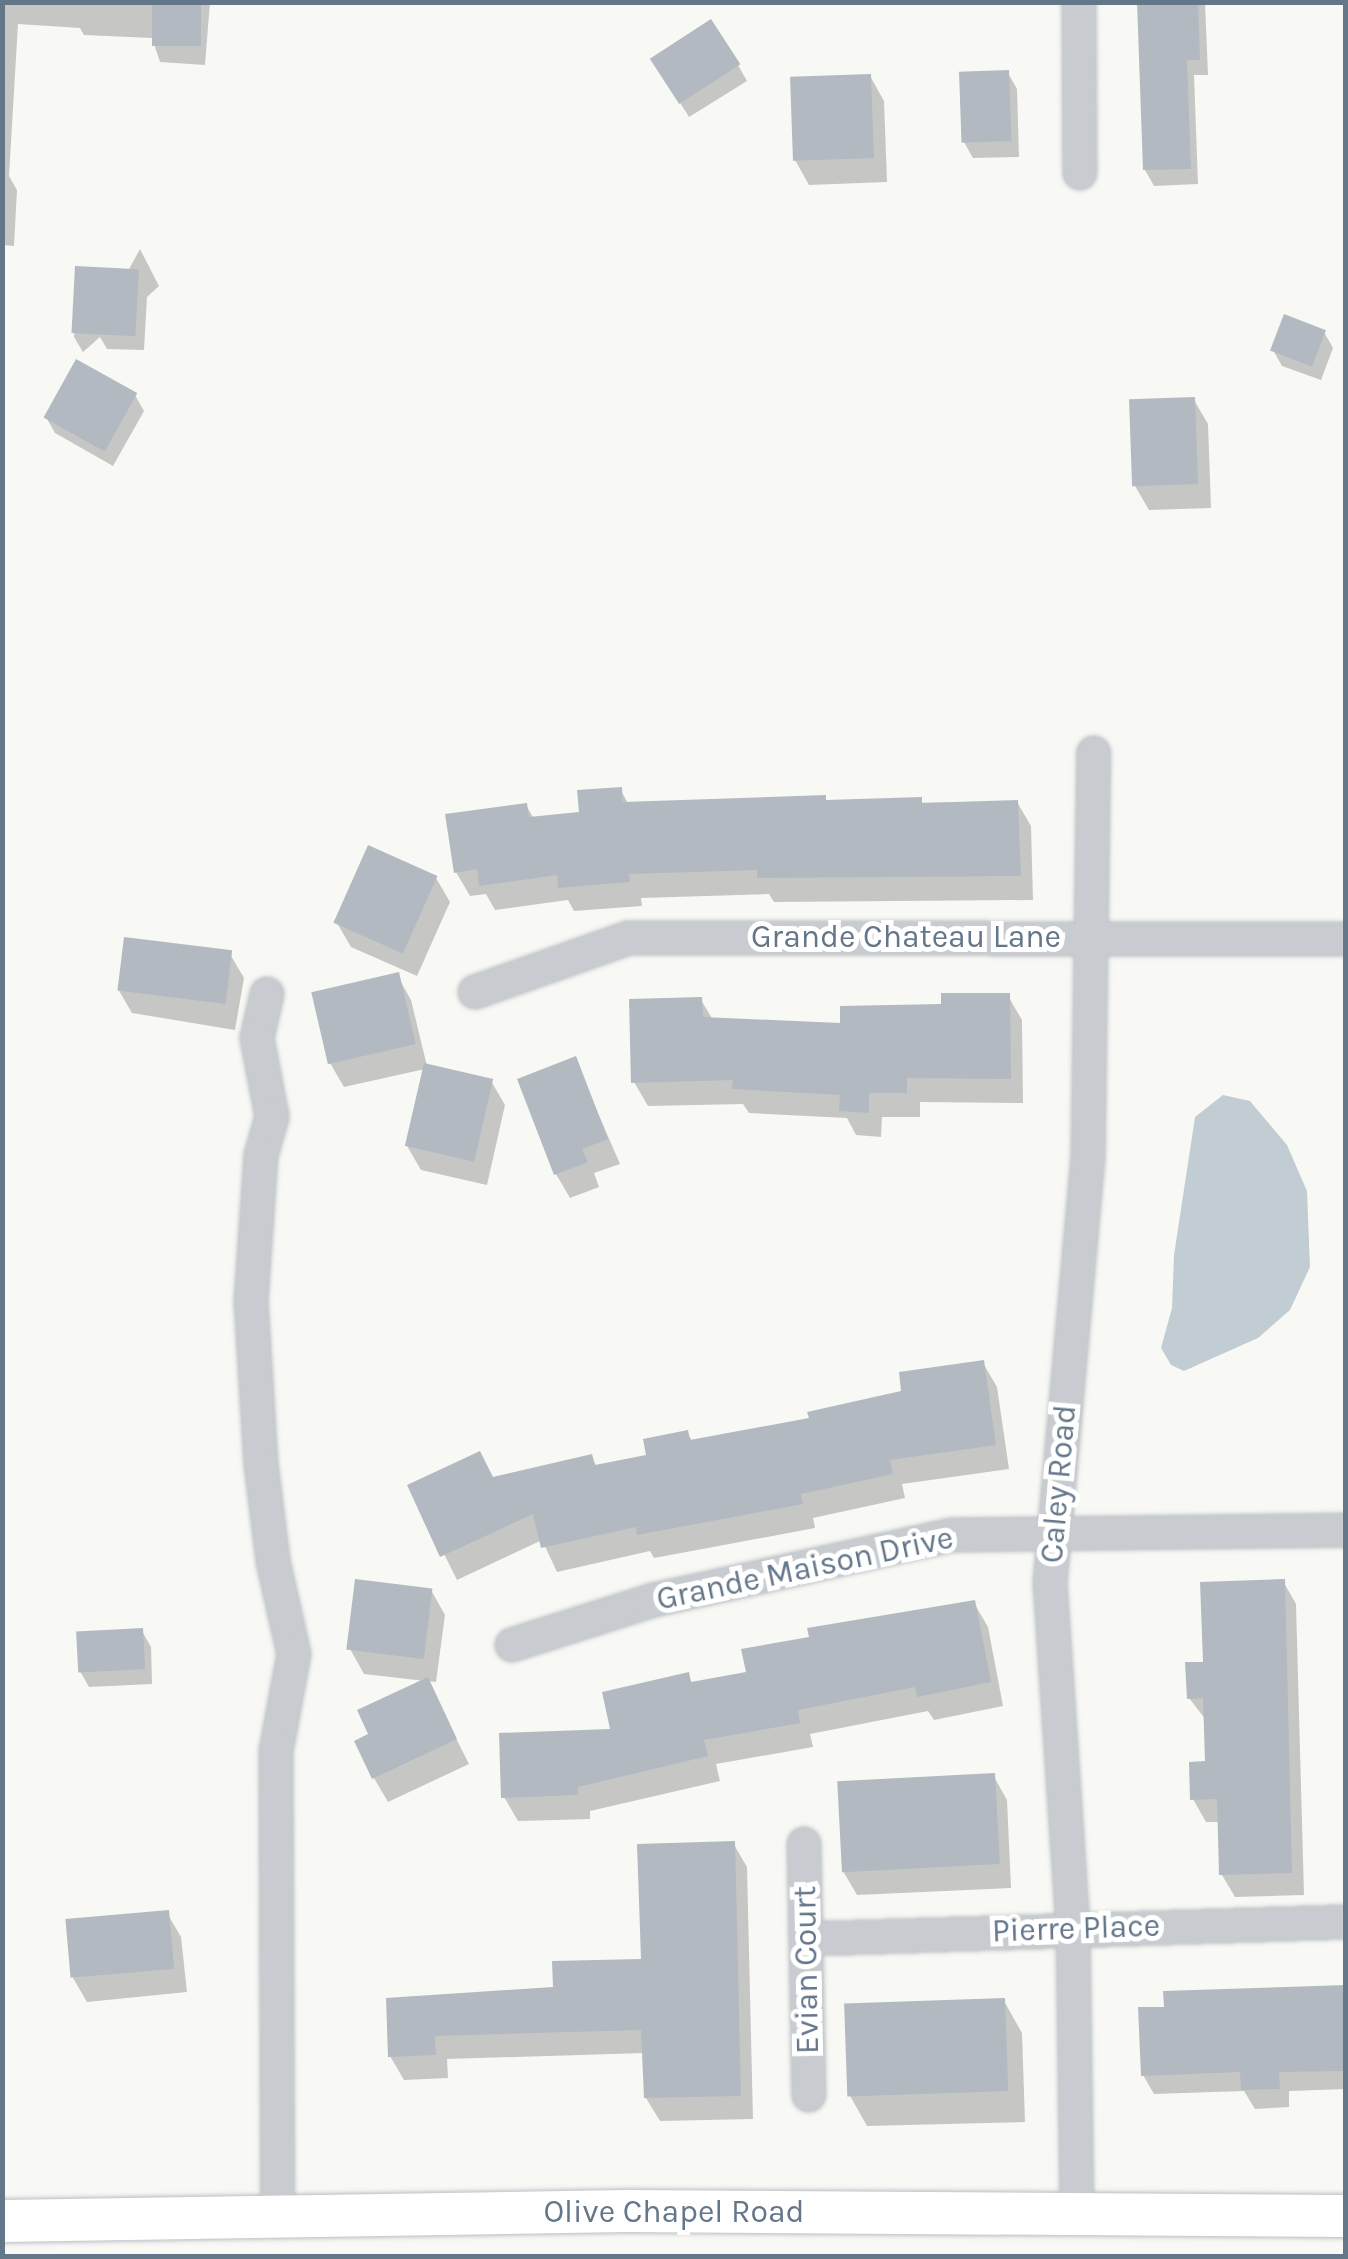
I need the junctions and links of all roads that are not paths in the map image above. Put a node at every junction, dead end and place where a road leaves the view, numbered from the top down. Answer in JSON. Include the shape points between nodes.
{"nodes":[{"id":1,"x":1079,"y":2,"type":"edge"},
{"id":2,"x":1080,"y":172,"type":"dead end"},
{"id":3,"x":1094,"y":752,"type":"dead end"},
{"id":4,"x":1092,"y":938,"type":"junction"},
{"id":5,"x":1346,"y":939,"type":"edge"},
{"id":6,"x":476,"y":992,"type":"dead end"},
{"id":7,"x":267,"y":994,"type":"dead end"},
{"id":8,"x":1346,"y":1530,"type":"edge"},
{"id":9,"x":1054,"y":1531,"type":"junction"},
{"id":10,"x":512,"y":1645,"type":"dead end"},
{"id":11,"x":804,"y":1844,"type":"dead end"},
{"id":12,"x":1346,"y":1922,"type":"edge"},
{"id":13,"x":1073,"y":1928,"type":"junction"},
{"id":14,"x":807,"y":1939,"type":"junction"},
{"id":15,"x":809,"y":2095,"type":"dead end"},
{"id":16,"x":278,"y":2216,"type":"junction"},
{"id":17,"x":1077,"y":2216,"type":"junction"},
{"id":18,"x":1346,"y":2216,"type":"edge"},
{"id":19,"x":2,"y":2221,"type":"edge"}],
"edges":[{"from":1,"to":2,"type":"street"},
{"from":3,"to":4,"type":"street","name":"Caley Road"},
{"from":4,"to":5,"type":"street","name":"Grande Chateau Lane"},
{"from":4,"to":6,"type":"street","name":"Grande Chateau Lane","via":[[628,938]]},
{"from":4,"to":9,"type":"street","name":"Caley Road","via":[[1087,1178]]},
{"from":7,"to":16,"type":"street","via":[[256,1038],[272,1117],[261,1155],[252,1301],[272,1560],[294,1654],[276,1751]]},
{"from":8,"to":9,"type":"street","name":"Grande Maison Drive"},
{"from":9,"to":10,"type":"street","name":"Grande Maison Drive","via":[[900,1543],[654,1600]]},
{"from":9,"to":13,"type":"street","name":"Caley Road","via":[[1050,1583]]},
{"from":11,"to":14,"type":"street","name":"Evian Court"},
{"from":12,"to":13,"type":"street","name":"Pierre Place"},
{"from":13,"to":14,"type":"street","name":"Pierre Place"},
{"from":13,"to":17,"type":"street","name":"Caley Road"},
{"from":14,"to":15,"type":"street","name":"Evian Court"},
{"from":16,"to":17,"type":"main road","name":"Olive Chapel Road","via":[[626,2210]]},
{"from":16,"to":19,"type":"main road","name":"Olive Chapel Road"},
{"from":17,"to":18,"type":"main road","name":"Olive Chapel Road"}]}
